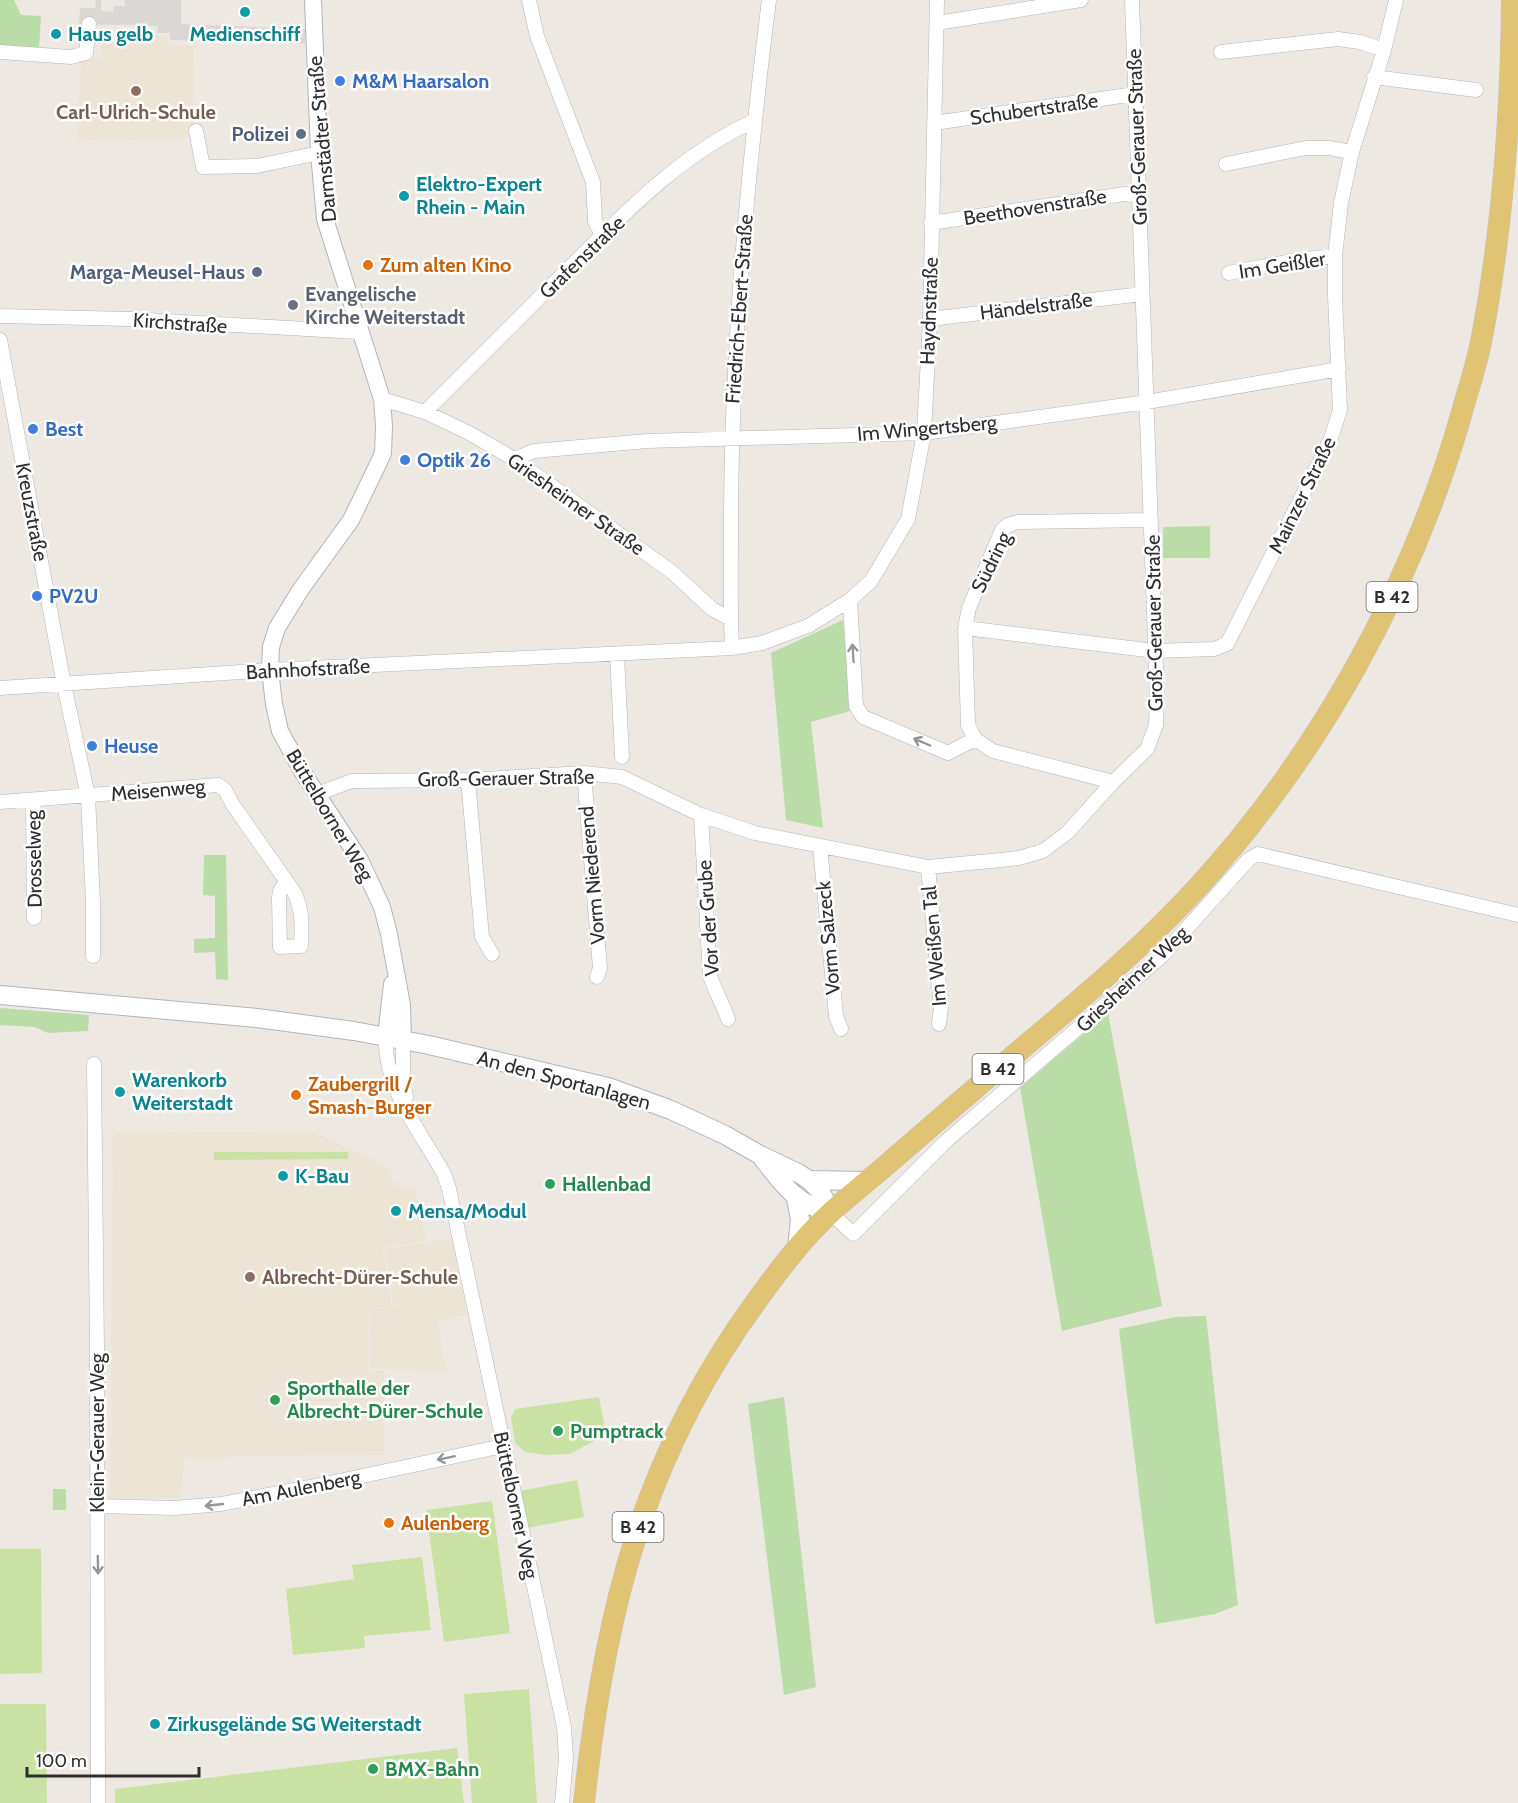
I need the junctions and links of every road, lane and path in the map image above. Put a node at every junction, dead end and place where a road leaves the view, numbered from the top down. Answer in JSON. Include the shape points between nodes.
{"nodes":[{"id":1,"x":313,"y":0,"type":"edge"},
{"id":2,"x":528,"y":0,"type":"edge"},
{"id":3,"x":769,"y":0,"type":"edge"},
{"id":4,"x":937,"y":0,"type":"edge"},
{"id":5,"x":1081,"y":0,"type":"edge"},
{"id":6,"x":1132,"y":0,"type":"edge"},
{"id":7,"x":1396,"y":0,"type":"edge"},
{"id":8,"x":1512,"y":0,"type":"edge"},
{"id":9,"x":937,"y":22,"type":"junction"},
{"id":10,"x":89,"y":24,"type":"dead end"},
{"id":11,"x":1384,"y":50,"type":"junction"},
{"id":12,"x":1221,"y":51,"type":"dead end"},
{"id":13,"x":0,"y":52,"type":"edge"},
{"id":14,"x":1374,"y":77,"type":"junction"},
{"id":15,"x":1476,"y":90,"type":"dead end"},
{"id":16,"x":1135,"y":94,"type":"junction"},
{"id":17,"x":754,"y":121,"type":"junction"},
{"id":18,"x":934,"y":123,"type":"junction"},
{"id":19,"x":196,"y":131,"type":"dead end"},
{"id":20,"x":1352,"y":152,"type":"junction"},
{"id":21,"x":319,"y":153,"type":"junction"},
{"id":22,"x":1226,"y":164,"type":"dead end"},
{"id":23,"x":1138,"y":192,"type":"junction"},
{"id":24,"x":931,"y":223,"type":"junction"},
{"id":25,"x":602,"y":235,"type":"junction"},
{"id":26,"x":1335,"y":256,"type":"junction"},
{"id":27,"x":1229,"y":273,"type":"dead end"},
{"id":28,"x":1142,"y":294,"type":"junction"},
{"id":29,"x":0,"y":316,"type":"edge"},
{"id":30,"x":930,"y":319,"type":"junction"},
{"id":31,"x":360,"y":332,"type":"junction"},
{"id":32,"x":0,"y":340,"type":"edge"},
{"id":33,"x":1339,"y":369,"type":"junction"},
{"id":34,"x":382,"y":399,"type":"junction"},
{"id":35,"x":1148,"y":402,"type":"junction"},
{"id":36,"x":425,"y":412,"type":"junction"},
{"id":37,"x":924,"y":433,"type":"junction"},
{"id":38,"x":731,"y":440,"type":"junction"},
{"id":39,"x":514,"y":459,"type":"junction"},
{"id":40,"x":1151,"y":520,"type":"junction"},
{"id":41,"x":850,"y":600,"type":"junction"},
{"id":42,"x":731,"y":619,"type":"junction"},
{"id":43,"x":965,"y":628,"type":"junction"},
{"id":44,"x":732,"y":648,"type":"junction"},
{"id":45,"x":1155,"y":651,"type":"junction"},
{"id":46,"x":616,"y":654,"type":"junction"},
{"id":47,"x":270,"y":670,"type":"junction"},
{"id":48,"x":64,"y":685,"type":"junction"},
{"id":49,"x":0,"y":688,"type":"edge"},
{"id":50,"x":975,"y":739,"type":"junction"},
{"id":51,"x":622,"y":757,"type":"dead end"},
{"id":52,"x":584,"y":773,"type":"junction"},
{"id":53,"x":468,"y":780,"type":"junction"},
{"id":54,"x":1113,"y":782,"type":"junction"},
{"id":55,"x":317,"y":794,"type":"junction"},
{"id":56,"x":88,"y":796,"type":"junction"},
{"id":57,"x":33,"y":800,"type":"junction"},
{"id":58,"x":0,"y":802,"type":"edge"},
{"id":59,"x":701,"y":814,"type":"junction"},
{"id":60,"x":820,"y":846,"type":"junction"},
{"id":61,"x":928,"y":867,"type":"junction"},
{"id":62,"x":286,"y":882,"type":"dead end"},
{"id":63,"x":1518,"y":915,"type":"edge"},
{"id":64,"x":34,"y":918,"type":"dead end"},
{"id":65,"x":492,"y":954,"type":"dead end"},
{"id":66,"x":93,"y":956,"type":"dead end"},
{"id":67,"x":597,"y":977,"type":"dead end"},
{"id":68,"x":0,"y":995,"type":"edge"},
{"id":69,"x":728,"y":1019,"type":"dead end"},
{"id":70,"x":939,"y":1024,"type":"dead end"},
{"id":71,"x":840,"y":1029,"type":"dead end"},
{"id":72,"x":395,"y":1038,"type":"junction"},
{"id":73,"x":94,"y":1064,"type":"dead end"},
{"id":74,"x":760,"y":1155,"type":"junction"},
{"id":75,"x":809,"y":1180,"type":"junction"},
{"id":76,"x":869,"y":1181,"type":"junction"},
{"id":77,"x":796,"y":1199,"type":"junction"},
{"id":78,"x":831,"y":1213,"type":"junction"},
{"id":79,"x":797,"y":1248,"type":"junction"},
{"id":80,"x":503,"y":1446,"type":"junction"},
{"id":81,"x":97,"y":1506,"type":"junction"},
{"id":82,"x":98,"y":1803,"type":"edge"},
{"id":83,"x":562,"y":1803,"type":"edge"},
{"id":84,"x":584,"y":1803,"type":"edge"}],
"edges":[{"from":1,"to":21,"type":"street","name":"Darmstädter Straße"},
{"from":2,"to":25,"type":"street","via":[[537,36],[593,182],[595,221]]},
{"from":3,"to":17,"type":"street","name":"Friedrich-Ebert-Straße"},
{"from":4,"to":9,"type":"street","name":"Haydnstraße"},
{"from":5,"to":9,"type":"street"},
{"from":6,"to":16,"type":"street","name":"Groß-Gerauer Straße"},
{"from":7,"to":11,"type":"street","name":"Mainzer Straße"},
{"from":8,"to":76,"type":"main road","number":"B 42","via":[[1500,216],[1481,342],[1438,487],[1394,593],[1362,655],[1293,766],[1193,893],[1122,964]]},
{"from":9,"to":18,"type":"street","name":"Haydnstraße"},
{"from":10,"to":13,"type":"street","via":[[86,54],[71,57]]},
{"from":11,"to":12,"type":"street","via":[[1338,39]]},
{"from":11,"to":14,"type":"street","name":"Mainzer Straße"},
{"from":14,"to":15,"type":"street"},
{"from":14,"to":20,"type":"street","name":"Mainzer Straße"},
{"from":16,"to":18,"type":"street","name":"Schubertstraße"},
{"from":16,"to":23,"type":"street","name":"Groß-Gerauer Straße"},
{"from":17,"to":25,"type":"street","name":"Grafenstraße","via":[[690,158]]},
{"from":17,"to":38,"type":"street","name":"Friedrich-Ebert-Straße","via":[[736,318]]},
{"from":18,"to":24,"type":"street","name":"Haydnstraße"},
{"from":19,"to":21,"type":"street","via":[[203,167],[257,166]]},
{"from":20,"to":22,"type":"street","via":[[1306,148]]},
{"from":20,"to":26,"type":"street","name":"Mainzer Straße"},
{"from":21,"to":31,"type":"street","name":"Darmstädter Straße","via":[[325,219]]},
{"from":23,"to":24,"type":"street","name":"Beethovenstraße"},
{"from":23,"to":28,"type":"street","name":"Groß-Gerauer Straße"},
{"from":24,"to":30,"type":"street","name":"Haydnstraße"},
{"from":25,"to":36,"type":"street","name":"Grafenstraße"},
{"from":26,"to":27,"type":"street","name":"Im Geißler"},
{"from":26,"to":33,"type":"street","name":"Mainzer Straße"},
{"from":28,"to":30,"type":"street","name":"Händelstraße"},
{"from":28,"to":35,"type":"street","name":"Groß-Gerauer Straße"},
{"from":29,"to":31,"type":"street","name":"Kirchstraße"},
{"from":30,"to":37,"type":"street","name":"Haydnstraße"},
{"from":31,"to":34,"type":"street","name":"Darmstädter Straße"},
{"from":32,"to":48,"type":"street","name":"Kreuzstraße"},
{"from":33,"to":35,"type":"street","name":"Im Wingertsberg"},
{"from":33,"to":45,"type":"street","name":"Mainzer Straße","via":[[1340,410],[1330,441],[1227,644],[1214,649]]},
{"from":34,"to":36,"type":"street","name":"Griesheimer Straße"},
{"from":34,"to":47,"type":"street","name":"Darmstädter Straße","via":[[383,453],[351,520],[277,628]]},
{"from":35,"to":37,"type":"street","name":"Im Wingertsberg"},
{"from":35,"to":40,"type":"street","name":"Groß-Gerauer Straße"},
{"from":36,"to":39,"type":"street","name":"Griesheimer Straße"},
{"from":37,"to":38,"type":"street","name":"Im Wingertsberg"},
{"from":37,"to":41,"type":"street","name":"Haydnstraße","via":[[908,519],[871,581]]},
{"from":38,"to":39,"type":"street","name":"Im Wingertsberg","via":[[647,441],[565,448],[534,451]]},
{"from":38,"to":42,"type":"street","name":"Friedrich-Ebert-Straße"},
{"from":39,"to":42,"type":"street","name":"Griesheimer Straße","via":[[672,572],[712,609]]},
{"from":40,"to":43,"type":"street","name":"Südring","via":[[1008,525],[1002,530],[969,608]]},
{"from":40,"to":45,"type":"street","name":"Groß-Gerauer Straße"},
{"from":41,"to":44,"type":"street","name":"Haydnstraße","via":[[808,626],[762,643]]},
{"from":50,"to":41,"type":"street","one_way":true,"via":[[948,753],[863,717],[856,706]]},
{"from":42,"to":44,"type":"street"},
{"from":43,"to":45,"type":"street","name":"Mainzer Straße"},
{"from":43,"to":50,"type":"street","name":"Südring","via":[[968,725]]},
{"from":44,"to":46,"type":"street","name":"Bahnhofstraße"},
{"from":45,"to":54,"type":"street","name":"Groß-Gerauer Straße","via":[[1156,725],[1147,749]]},
{"from":46,"to":47,"type":"street","name":"Bahnhofstraße"},
{"from":46,"to":51,"type":"street"},
{"from":47,"to":48,"type":"street","name":"Bahnhofstraße"},
{"from":47,"to":55,"type":"street","name":"Büttelborner Weg","via":[[280,731]]},
{"from":48,"to":49,"type":"street","name":"Bahnhofstraße"},
{"from":48,"to":56,"type":"street"},
{"from":50,"to":54,"type":"street","via":[[993,751]]},
{"from":52,"to":53,"type":"street","name":"Groß-Gerauer Straße"},
{"from":52,"to":59,"type":"street","name":"Groß-Gerauer Straße","via":[[622,777]]},
{"from":52,"to":67,"type":"street","name":"Vorm Niederend","via":[[600,968]]},
{"from":53,"to":55,"type":"street","name":"Groß-Gerauer Straße","via":[[352,781]]},
{"from":53,"to":65,"type":"street","via":[[482,937]]},
{"from":54,"to":61,"type":"street","name":"Groß-Gerauer Straße","via":[[1067,833],[1042,851],[1019,858]]},
{"from":55,"to":72,"type":"street","name":"Büttelborner Weg","via":[[360,860],[382,907],[402,1005]]},
{"from":56,"to":57,"type":"street"},
{"from":56,"to":62,"type":"street","name":"Meisenweg","via":[[221,786]]},
{"from":56,"to":66,"type":"street"},
{"from":57,"to":58,"type":"street"},
{"from":57,"to":64,"type":"street","name":"Drosselweg"},
{"from":59,"to":60,"type":"street","name":"Groß-Gerauer Straße","via":[[755,833]]},
{"from":59,"to":69,"type":"street","name":"Vor der Grube","via":[[710,976]]},
{"from":60,"to":61,"type":"street","name":"Groß-Gerauer Straße"},
{"from":60,"to":71,"type":"street","name":"Vorm Salzeck"},
{"from":61,"to":70,"type":"street","name":"Im Weißen Tal"},
{"from":63,"to":78,"type":"street","name":"Griesheimer Weg","via":[[1258,854],[1249,859],[1162,956],[946,1141],[853,1234]]},
{"from":68,"to":72,"type":"main road","name":"An den Sportanlagen","via":[[257,1018]]},
{"from":72,"to":74,"type":"main road","name":"An den Sportanlagen","via":[[608,1087],[725,1134]]},
{"from":72,"to":80,"type":"street","name":"Büttelborner Weg","via":[[408,1112],[449,1189]]},
{"from":73,"to":81,"type":"street","name":"Klein-Gerauer Weg"},
{"from":74,"to":75,"type":"main road","name":"An den Sportanlagen"},
{"from":74,"to":77,"type":"main road"},
{"from":75,"to":76,"type":"main road"},
{"from":75,"to":78,"type":"main road","via":[[821,1192]]},
{"from":76,"to":78,"type":"main road","number":"B 42"},
{"from":77,"to":78,"type":"main road"},
{"from":77,"to":79,"type":"main road","via":[[800,1219]]},
{"from":78,"to":79,"type":"main road","number":"B 42"},
{"from":79,"to":84,"type":"main road","number":"B 42","via":[[709,1371],[660,1467],[624,1570],[603,1665]]},
{"from":80,"to":81,"type":"street","name":"Am Aulenberg","one_way":true,"via":[[220,1504],[175,1508]]},
{"from":80,"to":83,"type":"street","name":"Büttelborner Weg","via":[[564,1727]]},
{"from":81,"to":82,"type":"street","name":"Klein-Gerauer Weg","one_way":true}]}
